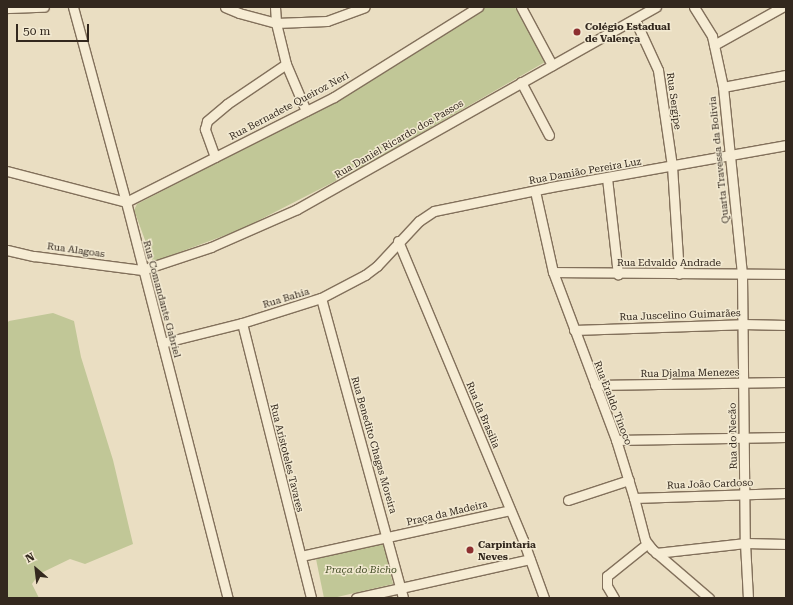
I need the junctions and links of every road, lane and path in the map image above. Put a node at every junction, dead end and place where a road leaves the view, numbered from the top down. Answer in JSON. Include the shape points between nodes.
{"nodes":[{"id":1,"x":44,"y":7,"type":"edge"},
{"id":2,"x":73,"y":7,"type":"edge"},
{"id":3,"x":225,"y":7,"type":"edge"},
{"id":4,"x":275,"y":7,"type":"edge"},
{"id":5,"x":365,"y":7,"type":"edge"},
{"id":6,"x":478,"y":7,"type":"edge"},
{"id":7,"x":521,"y":7,"type":"edge"},
{"id":8,"x":656,"y":7,"type":"edge"},
{"id":9,"x":694,"y":7,"type":"edge"},
{"id":10,"x":782,"y":7,"type":"edge"},
{"id":11,"x":7,"y":8,"type":"edge"},
{"id":12,"x":635,"y":20,"type":"junction"},
{"id":13,"x":276,"y":23,"type":"junction"},
{"id":14,"x":714,"y":45,"type":"junction"},
{"id":15,"x":286,"y":64,"type":"junction"},
{"id":16,"x":552,"y":65,"type":"junction"},
{"id":17,"x":786,"y":75,"type":"edge"},
{"id":18,"x":521,"y":82,"type":"junction"},
{"id":19,"x":723,"y":87,"type":"junction"},
{"id":20,"x":306,"y":111,"type":"junction"},
{"id":21,"x":549,"y":135,"type":"dead end"},
{"id":22,"x":786,"y":146,"type":"edge"},
{"id":23,"x":730,"y":155,"type":"junction"},
{"id":24,"x":215,"y":157,"type":"junction"},
{"id":25,"x":672,"y":166,"type":"junction"},
{"id":26,"x":7,"y":171,"type":"edge"},
{"id":27,"x":607,"y":178,"type":"junction"},
{"id":28,"x":535,"y":191,"type":"junction"},
{"id":29,"x":126,"y":202,"type":"junction"},
{"id":30,"x":398,"y":241,"type":"junction"},
{"id":31,"x":7,"y":250,"type":"edge"},
{"id":32,"x":142,"y":270,"type":"junction"},
{"id":33,"x":553,"y":272,"type":"junction"},
{"id":34,"x":618,"y":274,"type":"junction"},
{"id":35,"x":679,"y":274,"type":"junction"},
{"id":36,"x":742,"y":274,"type":"junction"},
{"id":37,"x":786,"y":274,"type":"edge"},
{"id":38,"x":322,"y":298,"type":"junction"},
{"id":39,"x":242,"y":323,"type":"junction"},
{"id":40,"x":742,"y":324,"type":"junction"},
{"id":41,"x":786,"y":325,"type":"edge"},
{"id":42,"x":574,"y":330,"type":"junction"},
{"id":43,"x":162,"y":343,"type":"junction"},
{"id":44,"x":786,"y":382,"type":"edge"},
{"id":45,"x":743,"y":383,"type":"junction"},
{"id":46,"x":595,"y":385,"type":"junction"},
{"id":47,"x":744,"y":437,"type":"junction"},
{"id":48,"x":786,"y":437,"type":"edge"},
{"id":49,"x":616,"y":440,"type":"junction"},
{"id":50,"x":629,"y":480,"type":"junction"},
{"id":51,"x":745,"y":494,"type":"junction"},
{"id":52,"x":786,"y":494,"type":"edge"},
{"id":53,"x":634,"y":498,"type":"junction"},
{"id":54,"x":568,"y":500,"type":"dead end"},
{"id":55,"x":510,"y":510,"type":"junction"},
{"id":56,"x":388,"y":537,"type":"junction"},
{"id":57,"x":745,"y":543,"type":"junction"},
{"id":58,"x":647,"y":544,"type":"junction"},
{"id":59,"x":786,"y":544,"type":"edge"},
{"id":60,"x":656,"y":553,"type":"junction"},
{"id":61,"x":301,"y":556,"type":"junction"},
{"id":62,"x":530,"y":559,"type":"junction"},
{"id":63,"x":401,"y":588,"type":"junction"},
{"id":64,"x":228,"y":598,"type":"edge"},
{"id":65,"x":311,"y":598,"type":"edge"},
{"id":66,"x":356,"y":598,"type":"edge"},
{"id":67,"x":403,"y":598,"type":"edge"},
{"id":68,"x":544,"y":598,"type":"edge"},
{"id":69,"x":614,"y":598,"type":"edge"},
{"id":70,"x":709,"y":598,"type":"edge"},
{"id":71,"x":748,"y":598,"type":"edge"}],
"edges":[{"from":1,"to":11,"type":"street"},
{"from":2,"to":29,"type":"street","name":"Rua Comandante Gabriel"},
{"from":3,"to":13,"type":"street"},
{"from":4,"to":13,"type":"street"},
{"from":5,"to":13,"type":"street","via":[[327,21]]},
{"from":6,"to":20,"type":"street","name":"Rua Bernadete Queiroz Neri","via":[[334,97]]},
{"from":7,"to":16,"type":"street"},
{"from":8,"to":12,"type":"street","name":"Rua Daniel Ricardo dos Passos"},
{"from":9,"to":14,"type":"street","name":"Quarta Travessa da Bolivia","via":[[709,31]]},
{"from":10,"to":14,"type":"street"},
{"from":12,"to":16,"type":"street","name":"Rua Daniel Ricardo dos Passos"},
{"from":12,"to":25,"type":"street","name":"Rua Sergipe","via":[[658,70]]},
{"from":13,"to":15,"type":"street"},
{"from":14,"to":19,"type":"street","name":"Quarta Travessa da Bolivia"},
{"from":15,"to":20,"type":"street"},
{"from":15,"to":24,"type":"street","via":[[226,104],[207,121],[205,129]]},
{"from":16,"to":18,"type":"street","name":"Rua Daniel Ricardo dos Passos"},
{"from":17,"to":19,"type":"street"},
{"from":18,"to":21,"type":"street"},
{"from":18,"to":32,"type":"street","name":"Rua Daniel Ricardo dos Passos","via":[[297,209],[211,247]]},
{"from":19,"to":23,"type":"street","name":"Quarta Travessa da Bolivia"},
{"from":20,"to":24,"type":"street","name":"Rua Bernadete Queiroz Neri"},
{"from":22,"to":23,"type":"street","name":"Rua Damião Pereira Luz"},
{"from":23,"to":25,"type":"street","name":"Rua Damião Pereira Luz"},
{"from":23,"to":36,"type":"street","name":"Quarta Travessa da Bolivia"},
{"from":24,"to":29,"type":"street","name":"Rua Bernadete Queiroz Neri"},
{"from":25,"to":27,"type":"street","name":"Rua Damião Pereira Luz"},
{"from":25,"to":35,"type":"street","name":"Rua Sergipe"},
{"from":26,"to":29,"type":"street"},
{"from":27,"to":28,"type":"street","name":"Rua Damião Pereira Luz"},
{"from":27,"to":34,"type":"street"},
{"from":28,"to":30,"type":"street","name":"Rua Damião Pereira Luz","via":[[434,211]]},
{"from":28,"to":33,"type":"street","name":"Rua Eraldo Tinoco"},
{"from":29,"to":32,"type":"street","name":"Rua Comandante Gabriel"},
{"from":30,"to":38,"type":"street","name":"Rua Bahia","via":[[377,266],[365,275]]},
{"from":30,"to":55,"type":"street","name":"Rua da Brasilia"},
{"from":31,"to":32,"type":"street","name":"Rua Alagoas"},
{"from":32,"to":43,"type":"street","name":"Rua Comandante Gabriel"},
{"from":33,"to":34,"type":"street","name":"Rua Edvaldo Andrade"},
{"from":33,"to":42,"type":"street","name":"Rua Eraldo Tinoco"},
{"from":34,"to":35,"type":"street","name":"Rua Edvaldo Andrade"},
{"from":35,"to":36,"type":"street","name":"Rua Edvaldo Andrade"},
{"from":36,"to":37,"type":"street","name":"Rua Edvaldo Andrade"},
{"from":36,"to":40,"type":"street","name":"Rua do Necão"},
{"from":38,"to":39,"type":"street","name":"Rua Bahia"},
{"from":38,"to":56,"type":"street","name":"Rua Benedito Chagas Moreira"},
{"from":39,"to":43,"type":"street","name":"Rua Bahia"},
{"from":39,"to":61,"type":"street","name":"Rua Aristoteles Tavares"},
{"from":40,"to":41,"type":"street","name":"Rua Juscelino Guimarães"},
{"from":40,"to":42,"type":"street","name":"Rua Juscelino Guimarães"},
{"from":40,"to":45,"type":"street","name":"Rua do Necão"},
{"from":42,"to":46,"type":"street","name":"Rua Eraldo Tinoco"},
{"from":43,"to":64,"type":"street","name":"Rua Comandante Gabriel"},
{"from":44,"to":45,"type":"street","name":"Rua Djalma Menezes"},
{"from":45,"to":46,"type":"street","name":"Rua Djalma Menezes"},
{"from":45,"to":47,"type":"street","name":"Rua do Necão"},
{"from":46,"to":49,"type":"street","name":"Rua Eraldo Tinoco"},
{"from":47,"to":48,"type":"street"},
{"from":47,"to":49,"type":"street"},
{"from":47,"to":51,"type":"street","name":"Rua do Necão"},
{"from":49,"to":50,"type":"street","name":"Rua Eraldo Tinoco"},
{"from":50,"to":53,"type":"street","name":"Rua Eraldo Tinoco"},
{"from":50,"to":54,"type":"street"},
{"from":51,"to":52,"type":"street","name":"Rua João Cardoso"},
{"from":51,"to":53,"type":"street","name":"Rua João Cardoso"},
{"from":51,"to":57,"type":"street","name":"Rua do Necão"},
{"from":53,"to":58,"type":"street","name":"Rua Eraldo Tinoco"},
{"from":55,"to":56,"type":"street","name":"Praça da Madeira"},
{"from":55,"to":62,"type":"street","name":"Rua da Brasilia"},
{"from":56,"to":61,"type":"street","name":"Praça da Madeira"},
{"from":56,"to":63,"type":"street","name":"Rua Benedito Chagas Moreira"},
{"from":57,"to":59,"type":"street"},
{"from":57,"to":60,"type":"street"},
{"from":57,"to":71,"type":"street","name":"Rua do Necão"},
{"from":58,"to":60,"type":"street","name":"Rua Eraldo Tinoco"},
{"from":58,"to":69,"type":"street","via":[[607,576],[606,581]]},
{"from":60,"to":70,"type":"street","name":"Rua Eraldo Tinoco"},
{"from":61,"to":65,"type":"street","name":"Rua Aristoteles Tavares"},
{"from":62,"to":63,"type":"street"},
{"from":62,"to":68,"type":"street","name":"Rua da Brasilia"},
{"from":63,"to":66,"type":"street"},
{"from":63,"to":67,"type":"street","name":"Rua Benedito Chagas Moreira"}]}
